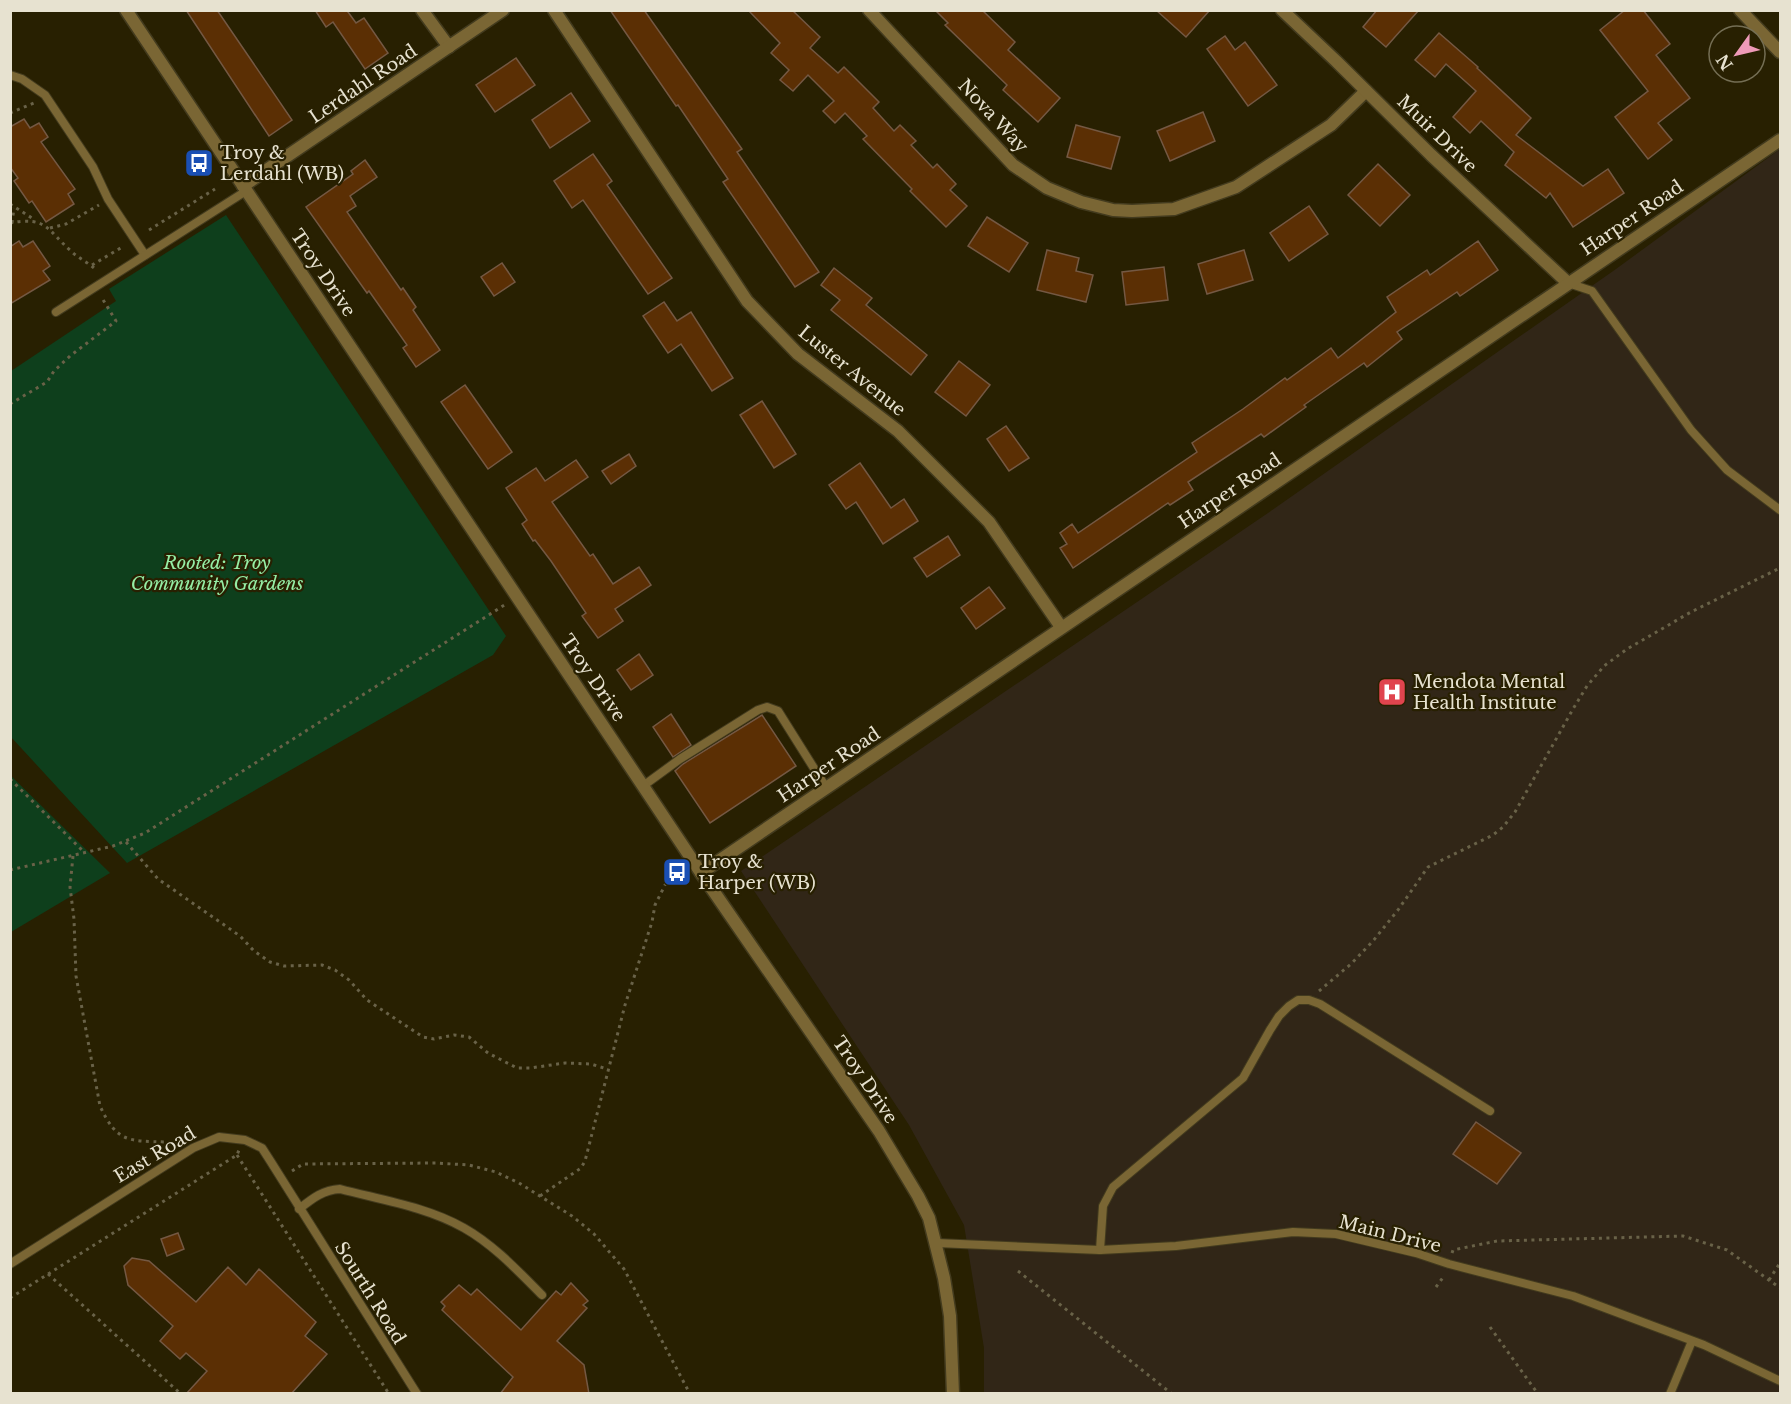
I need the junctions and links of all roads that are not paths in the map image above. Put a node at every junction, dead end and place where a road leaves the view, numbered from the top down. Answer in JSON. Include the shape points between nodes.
{"nodes":[{"id":1,"x":126,"y":10,"type":"edge"},
{"id":2,"x":422,"y":10,"type":"edge"},
{"id":3,"x":503,"y":10,"type":"edge"},
{"id":4,"x":554,"y":10,"type":"edge"},
{"id":5,"x":869,"y":10,"type":"edge"},
{"id":6,"x":1282,"y":10,"type":"edge"},
{"id":7,"x":1740,"y":10,"type":"edge"},
{"id":8,"x":449,"y":47,"type":"junction"},
{"id":9,"x":1780,"y":52,"type":"edge"},
{"id":10,"x":10,"y":75,"type":"edge"},
{"id":11,"x":1366,"y":91,"type":"junction"},
{"id":12,"x":1780,"y":140,"type":"edge"},
{"id":13,"x":245,"y":188,"type":"junction"},
{"id":14,"x":146,"y":255,"type":"junction"},
{"id":15,"x":1568,"y":283,"type":"junction"},
{"id":16,"x":56,"y":312,"type":"dead end"},
{"id":17,"x":1780,"y":510,"type":"edge"},
{"id":18,"x":1061,"y":627,"type":"junction"},
{"id":19,"x":643,"y":786,"type":"junction"},
{"id":20,"x":827,"y":789,"type":"junction"},
{"id":21,"x":701,"y":873,"type":"junction"},
{"id":22,"x":1490,"y":1111,"type":"dead end"},
{"id":23,"x":299,"y":1209,"type":"junction"},
{"id":24,"x":937,"y":1243,"type":"junction"},
{"id":25,"x":1100,"y":1250,"type":"junction"},
{"id":26,"x":10,"y":1263,"type":"edge"},
{"id":27,"x":542,"y":1294,"type":"dead end"},
{"id":28,"x":1692,"y":1341,"type":"junction"},
{"id":29,"x":1780,"y":1381,"type":"edge"},
{"id":30,"x":417,"y":1394,"type":"edge"},
{"id":31,"x":953,"y":1394,"type":"edge"},
{"id":32,"x":1670,"y":1394,"type":"edge"}],
"edges":[{"from":1,"to":13,"type":"street","name":"Troy Drive"},
{"from":2,"to":8,"type":"street"},
{"from":3,"to":8,"type":"street","name":"Lerdahl Road"},
{"from":4,"to":18,"type":"street","name":"Luster Avenue","via":[[747,301],[798,354],[897,431],[989,522]]},
{"from":5,"to":11,"type":"street","name":"Nova Way","via":[[1013,165],[1047,188],[1113,210],[1174,209],[1236,187],[1331,125]]},
{"from":6,"to":11,"type":"street","name":"Muir Drive"},
{"from":7,"to":9,"type":"street"},
{"from":8,"to":13,"type":"street","name":"Lerdahl Road"},
{"from":10,"to":14,"type":"lane","via":[[45,95]]},
{"from":11,"to":15,"type":"street","name":"Muir Drive"},
{"from":12,"to":15,"type":"street","name":"Harper Road"},
{"from":13,"to":14,"type":"lane"},
{"from":13,"to":19,"type":"street","name":"Troy Drive"},
{"from":14,"to":16,"type":"lane"},
{"from":15,"to":17,"type":"lane","via":[[1592,291],[1691,430],[1727,470]]},
{"from":15,"to":18,"type":"street","name":"Harper Road"},
{"from":18,"to":20,"type":"street","name":"Harper Road"},
{"from":19,"to":20,"type":"lane","via":[[767,707],[778,711]]},
{"from":19,"to":21,"type":"street","name":"Troy Drive"},
{"from":20,"to":21,"type":"street","name":"Harper Road"},
{"from":21,"to":24,"type":"street","name":"Troy Drive","via":[[879,1131],[918,1196]]},
{"from":22,"to":25,"type":"lane","via":[[1320,1004],[1298,1000],[1279,1016],[1243,1078],[1113,1187],[1103,1206]]},
{"from":23,"to":26,"type":"lane","name":"East Road","via":[[262,1148],[245,1140],[219,1137],[177,1158]]},
{"from":23,"to":27,"type":"lane","via":[[318,1194],[340,1189],[425,1211],[466,1229],[486,1243]]},
{"from":23,"to":30,"type":"lane","name":"Sourth Road"},
{"from":24,"to":25,"type":"lane","name":"Main Drive"},
{"from":24,"to":31,"type":"street","name":"Troy Drive","via":[[950,1316]]},
{"from":25,"to":28,"type":"lane","name":"Main Drive","via":[[1176,1246],[1293,1232],[1336,1234],[1573,1296]]},
{"from":28,"to":29,"type":"lane","name":"Main Drive"},
{"from":28,"to":32,"type":"lane"}]}
